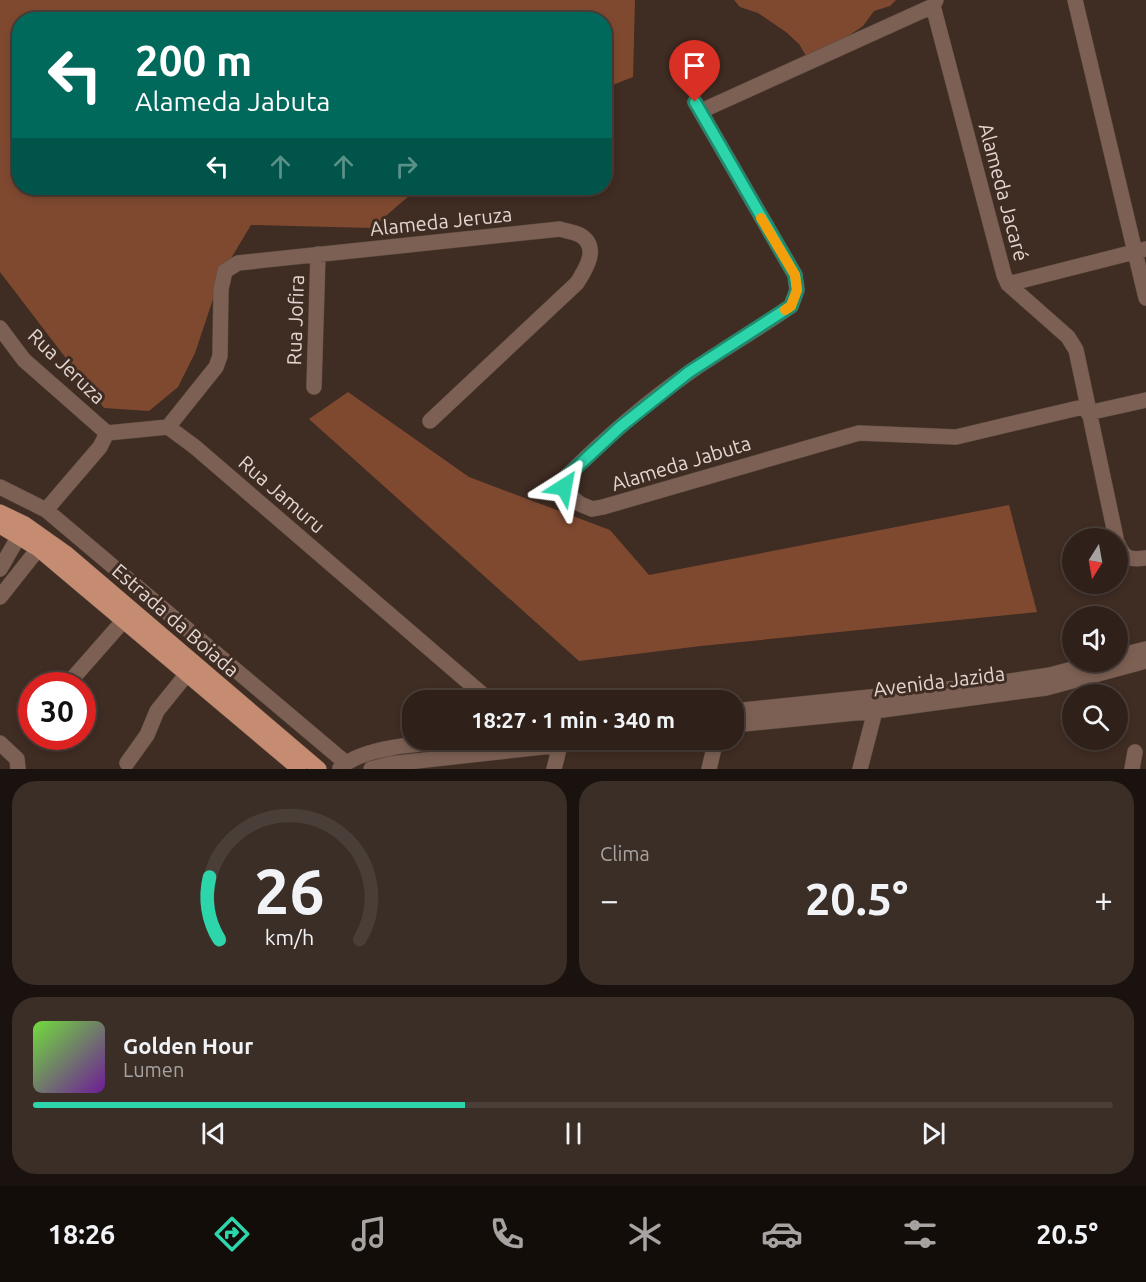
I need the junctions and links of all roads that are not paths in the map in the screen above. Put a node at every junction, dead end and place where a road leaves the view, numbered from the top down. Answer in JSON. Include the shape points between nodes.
{"nodes":[{"id":1,"x":1075,"y":0,"type":"edge"},
{"id":2,"x":934,"y":3,"type":"edge"},
{"id":3,"x":1141,"y":250,"type":"edge"},
{"id":4,"x":318,"y":254,"type":"junction"},
{"id":5,"x":1008,"y":284,"type":"junction"},
{"id":6,"x":1146,"y":298,"type":"edge"},
{"id":7,"x":0,"y":328,"type":"edge"},
{"id":8,"x":314,"y":387,"type":"dead end"},
{"id":9,"x":1146,"y":400,"type":"edge"},
{"id":10,"x":1087,"y":409,"type":"junction"},
{"id":11,"x":430,"y":421,"type":"dead end"},
{"id":12,"x":168,"y":427,"type":"junction"},
{"id":13,"x":107,"y":433,"type":"junction"},
{"id":14,"x":0,"y":488,"type":"edge"},
{"id":15,"x":46,"y":510,"type":"junction"},
{"id":16,"x":0,"y":512,"type":"edge"},
{"id":17,"x":0,"y":526,"type":"edge"},
{"id":18,"x":1114,"y":528,"type":"edge"},
{"id":19,"x":19,"y":536,"type":"junction"},
{"id":20,"x":39,"y":549,"type":"junction"},
{"id":21,"x":1128,"y":558,"type":"edge"},
{"id":22,"x":1146,"y":558,"type":"edge"},
{"id":23,"x":0,"y":569,"type":"edge"},
{"id":24,"x":0,"y":597,"type":"edge"},
{"id":25,"x":124,"y":620,"type":"junction"},
{"id":26,"x":1146,"y":649,"type":"edge"},
{"id":27,"x":1128,"y":654,"type":"edge"},
{"id":28,"x":1146,"y":661,"type":"edge"},
{"id":29,"x":78,"y":672,"type":"edge"},
{"id":30,"x":1062,"y":672,"type":"edge"},
{"id":31,"x":186,"y":675,"type":"junction"},
{"id":32,"x":477,"y":690,"type":"edge"},
{"id":33,"x":875,"y":705,"type":"junction"},
{"id":34,"x":744,"y":711,"type":"edge"},
{"id":35,"x":744,"y":724,"type":"edge"},
{"id":36,"x":0,"y":743,"type":"edge"},
{"id":37,"x":402,"y":748,"type":"edge"},
{"id":38,"x":492,"y":750,"type":"edge"},
{"id":39,"x":559,"y":750,"type":"edge"},
{"id":40,"x":714,"y":750,"type":"edge"},
{"id":41,"x":1135,"y":752,"type":"dead end"},
{"id":42,"x":127,"y":763,"type":"dead end"},
{"id":43,"x":343,"y":766,"type":"edge"},
{"id":44,"x":18,"y":769,"type":"edge"},
{"id":45,"x":299,"y":769,"type":"edge"},
{"id":46,"x":319,"y":769,"type":"edge"},
{"id":47,"x":371,"y":769,"type":"edge"},
{"id":48,"x":554,"y":769,"type":"edge"},
{"id":49,"x":709,"y":769,"type":"edge"},
{"id":50,"x":860,"y":769,"type":"edge"},
{"id":51,"x":1132,"y":769,"type":"edge"}],
"edges":[{"from":1,"to":3,"type":"street"},
{"from":2,"to":5,"type":"street","name":"Alameda Jacaré","via":[[998,258]]},
{"from":2,"to":10,"type":"street","name":"Alameda Jabuta","via":[[698,106],[795,275],[797,290],[791,306],[689,372],[620,427],[563,480],[568,494],[592,509],[859,433],[956,437]]},
{"from":3,"to":5,"type":"street"},
{"from":3,"to":6,"type":"street"},
{"from":4,"to":8,"type":"street","name":"Rua Jofira"},
{"from":4,"to":11,"type":"street","name":"Alameda Jeruza","via":[[560,229],[587,242],[589,264],[577,283]]},
{"from":4,"to":12,"type":"street","name":"Alameda Jeruza","via":[[238,262],[225,271],[216,367]]},
{"from":5,"to":10,"type":"street","name":"Alameda Jacaré","via":[[1068,337],[1076,350]]},
{"from":7,"to":13,"type":"street","name":"Rua Jeruza","via":[[24,360]]},
{"from":9,"to":10,"type":"street"},
{"from":10,"to":18,"type":"street","name":"Alameda Jacaré"},
{"from":12,"to":13,"type":"street"},
{"from":12,"to":32,"type":"street","name":"Rua Jamuru"},
{"from":13,"to":15,"type":"street","via":[[100,447]]},
{"from":14,"to":15,"type":"street"},
{"from":15,"to":43,"type":"street"},
{"from":16,"to":46,"type":"main road","name":"Estrada da Boiada","via":[[66,553]]},
{"from":17,"to":19,"type":"main road","name":"Estrada da Boiada"},
{"from":19,"to":20,"type":"main road","name":"Estrada da Boiada"},
{"from":19,"to":23,"type":"street"},
{"from":20,"to":24,"type":"street"},
{"from":20,"to":25,"type":"main road","name":"Estrada da Boiada"},
{"from":21,"to":22,"type":"street"},
{"from":25,"to":29,"type":"street"},
{"from":25,"to":31,"type":"main road","name":"Estrada da Boiada"},
{"from":26,"to":27,"type":"street"},
{"from":28,"to":33,"type":"street","name":"Avenida Jazida","via":[[1046,688]]},
{"from":30,"to":33,"type":"street","name":"Avenida Jazida"},
{"from":31,"to":42,"type":"street","via":[[157,711],[147,735]]},
{"from":31,"to":45,"type":"main road","name":"Estrada da Boiada"},
{"from":33,"to":34,"type":"street","name":"Avenida Jazida"},
{"from":33,"to":35,"type":"street","name":"Avenida Jazida"},
{"from":33,"to":50,"type":"street"},
{"from":36,"to":44,"type":"street","via":[[17,759]]},
{"from":37,"to":43,"type":"street","via":[[363,754]]},
{"from":38,"to":47,"type":"street"},
{"from":39,"to":48,"type":"street"},
{"from":40,"to":49,"type":"street"},
{"from":41,"to":51,"type":"street"}]}
